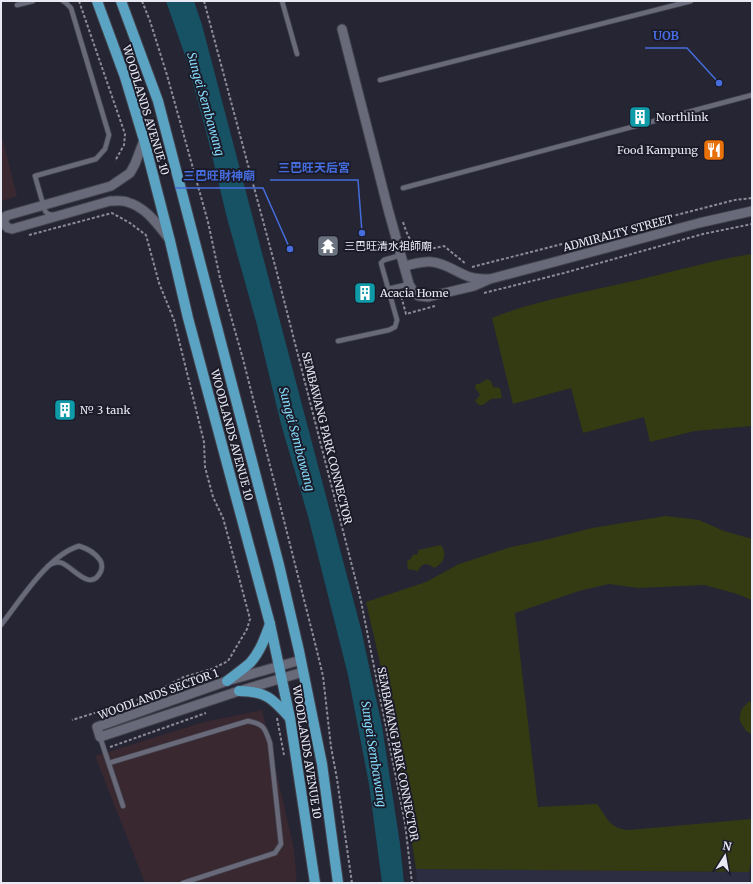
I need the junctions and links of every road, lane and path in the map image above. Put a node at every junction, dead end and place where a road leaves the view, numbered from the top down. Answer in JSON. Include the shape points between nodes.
{"nodes":[{"id":1,"x":33,"y":1,"type":"edge"},
{"id":2,"x":63,"y":1,"type":"edge"},
{"id":3,"x":80,"y":1,"type":"edge"},
{"id":4,"x":97,"y":1,"type":"edge"},
{"id":5,"x":121,"y":1,"type":"edge"},
{"id":6,"x":142,"y":1,"type":"edge"},
{"id":7,"x":204,"y":1,"type":"edge"},
{"id":8,"x":282,"y":1,"type":"edge"},
{"id":9,"x":691,"y":1,"type":"edge"},
{"id":10,"x":17,"y":5,"type":"dead end"},
{"id":11,"x":342,"y":30,"type":"dead end"},
{"id":12,"x":296,"y":54,"type":"dead end"},
{"id":13,"x":380,"y":80,"type":"dead end"},
{"id":14,"x":752,"y":95,"type":"edge"},
{"id":15,"x":144,"y":140,"type":"junction"},
{"id":16,"x":115,"y":161,"type":"dead end"},
{"id":17,"x":403,"y":188,"type":"dead end"},
{"id":18,"x":752,"y":198,"type":"edge"},
{"id":19,"x":43,"y":205,"type":"junction"},
{"id":20,"x":752,"y":211,"type":"edge"},
{"id":21,"x":57,"y":216,"type":"junction"},
{"id":22,"x":401,"y":216,"type":"dead end"},
{"id":23,"x":2,"y":223,"type":"edge"},
{"id":24,"x":752,"y":224,"type":"edge"},
{"id":25,"x":15,"y":228,"type":"junction"},
{"id":26,"x":170,"y":241,"type":"junction"},
{"id":27,"x":401,"y":255,"type":"junction"},
{"id":28,"x":404,"y":266,"type":"junction"},
{"id":29,"x":490,"y":279,"type":"junction"},
{"id":30,"x":409,"y":284,"type":"junction"},
{"id":31,"x":399,"y":286,"type":"junction"},
{"id":32,"x":388,"y":289,"type":"junction"},
{"id":33,"x":482,"y":294,"type":"dead end"},
{"id":34,"x":440,"y":305,"type":"dead end"},
{"id":35,"x":338,"y":341,"type":"dead end"},
{"id":36,"x":48,"y":566,"type":"junction"},
{"id":37,"x":270,"y":624,"type":"junction"},
{"id":38,"x":1,"y":625,"type":"edge"},
{"id":39,"x":301,"y":660,"type":"junction"},
{"id":40,"x":279,"y":665,"type":"junction"},
{"id":41,"x":303,"y":672,"type":"junction"},
{"id":42,"x":282,"y":678,"type":"junction"},
{"id":43,"x":228,"y":681,"type":"junction"},
{"id":44,"x":239,"y":691,"type":"junction"},
{"id":45,"x":206,"y":713,"type":"dead end"},
{"id":46,"x":274,"y":713,"type":"dead end"},
{"id":47,"x":290,"y":718,"type":"junction"},
{"id":48,"x":72,"y":720,"type":"dead end"},
{"id":49,"x":100,"y":737,"type":"junction"},
{"id":50,"x":104,"y":749,"type":"junction"},
{"id":51,"x":285,"y":757,"type":"dead end"},
{"id":52,"x":109,"y":763,"type":"junction"},
{"id":53,"x":123,"y":806,"type":"dead end"},
{"id":54,"x":183,"y":883,"type":"edge"},
{"id":55,"x":314,"y":883,"type":"edge"},
{"id":56,"x":338,"y":883,"type":"edge"},
{"id":57,"x":352,"y":883,"type":"edge"},
{"id":58,"x":412,"y":883,"type":"edge"}],
"edges":[{"from":1,"to":10,"type":"lane"},
{"from":2,"to":19,"type":"lane","via":[[70,8],[109,135],[106,149],[96,159],[35,176]]},
{"from":3,"to":16,"type":"path","via":[[125,134],[124,145]]},
{"from":4,"to":15,"type":"main road","name":"WOODLANDS AVENUE 10","via":[[126,77]]},
{"from":5,"to":39,"type":"main road","name":"WOODLANDS AVENUE 10","via":[[158,101],[265,508]]},
{"from":6,"to":57,"type":"path","via":[[167,75],[208,222],[220,278],[323,676]]},
{"from":7,"to":58,"type":"path","name":"SEMBAWANG PARK CONNECTOR","via":[[361,601],[405,822]]},
{"from":8,"to":12,"type":"lane"},
{"from":9,"to":13,"type":"lane"},
{"from":11,"to":27,"type":"street"},
{"from":14,"to":17,"type":"lane"},
{"from":15,"to":19,"type":"street","via":[[136,164],[130,173],[111,186]]},
{"from":15,"to":26,"type":"main road","name":"WOODLANDS AVENUE 10"},
{"from":18,"to":22,"type":"path","via":[[735,200],[471,267],[444,246],[429,250],[412,244]]},
{"from":19,"to":21,"type":"lane","via":[[48,214]]},
{"from":19,"to":23,"type":"street","via":[[6,216]]},
{"from":20,"to":29,"type":"street","name":"ADMIRALTY STREET"},
{"from":21,"to":25,"type":"street"},
{"from":21,"to":26,"type":"street","via":[[110,201],[126,202],[139,207],[150,216]]},
{"from":23,"to":25,"type":"street","via":[[8,228]]},
{"from":24,"to":33,"type":"path","via":[[703,234]]},
{"from":25,"to":48,"type":"path","via":[[32,235],[112,213],[146,235],[159,283],[174,320],[204,442],[205,467],[213,497],[223,518],[250,619],[228,661],[212,670],[184,677],[143,698]]},
{"from":26,"to":37,"type":"main road","name":"WOODLANDS AVENUE 10","via":[[188,318]]},
{"from":27,"to":28,"type":"street"},
{"from":27,"to":32,"type":"lane","via":[[381,263]]},
{"from":28,"to":29,"type":"street","name":"ADMIRALTY STREET","via":[[433,262],[445,264],[472,278]]},
{"from":28,"to":30,"type":"street"},
{"from":29,"to":30,"type":"street","name":"ADMIRALTY STREET","via":[[474,286],[428,297],[415,294]]},
{"from":30,"to":31,"type":"lane"},
{"from":31,"to":32,"type":"lane"},
{"from":31,"to":34,"type":"path","via":[[406,314]]},
{"from":32,"to":35,"type":"lane","via":[[397,320],[395,327]]},
{"from":36,"to":36,"type":"lane","via":[[56,562],[62,563],[82,577],[92,580],[99,574],[102,566],[99,558],[79,546]]},
{"from":36,"to":38,"type":"lane"},
{"from":37,"to":40,"type":"main road","name":"WOODLANDS AVENUE 10"},
{"from":37,"to":43,"type":"main road","via":[[257,653]]},
{"from":39,"to":40,"type":"street","name":"WOODLANDS SECTOR 1"},
{"from":39,"to":41,"type":"main road","name":"WOODLANDS AVENUE 10"},
{"from":40,"to":42,"type":"main road","name":"WOODLANDS AVENUE 10"},
{"from":40,"to":43,"type":"street","name":"WOODLANDS SECTOR 1"},
{"from":41,"to":42,"type":"street","name":"WOODLANDS SECTOR 1"},
{"from":41,"to":56,"type":"main road","name":"WOODLANDS AVENUE 10","via":[[322,764]]},
{"from":42,"to":44,"type":"street","name":"WOODLANDS SECTOR 1"},
{"from":42,"to":47,"type":"main road","name":"WOODLANDS AVENUE 10"},
{"from":43,"to":49,"type":"street","name":"WOODLANDS SECTOR 1","via":[[97,727]]},
{"from":44,"to":47,"type":"main road","via":[[254,691],[268,697]]},
{"from":44,"to":49,"type":"street","name":"WOODLANDS SECTOR 1"},
{"from":45,"to":50,"type":"path"},
{"from":46,"to":51,"type":"path"},
{"from":47,"to":55,"type":"main road","name":"WOODLANDS AVENUE 10"},
{"from":49,"to":50,"type":"lane"},
{"from":50,"to":52,"type":"lane"},
{"from":52,"to":53,"type":"lane"},
{"from":52,"to":54,"type":"lane","via":[[248,721],[256,722],[266,729],[270,743],[281,844],[278,850]]}]}
